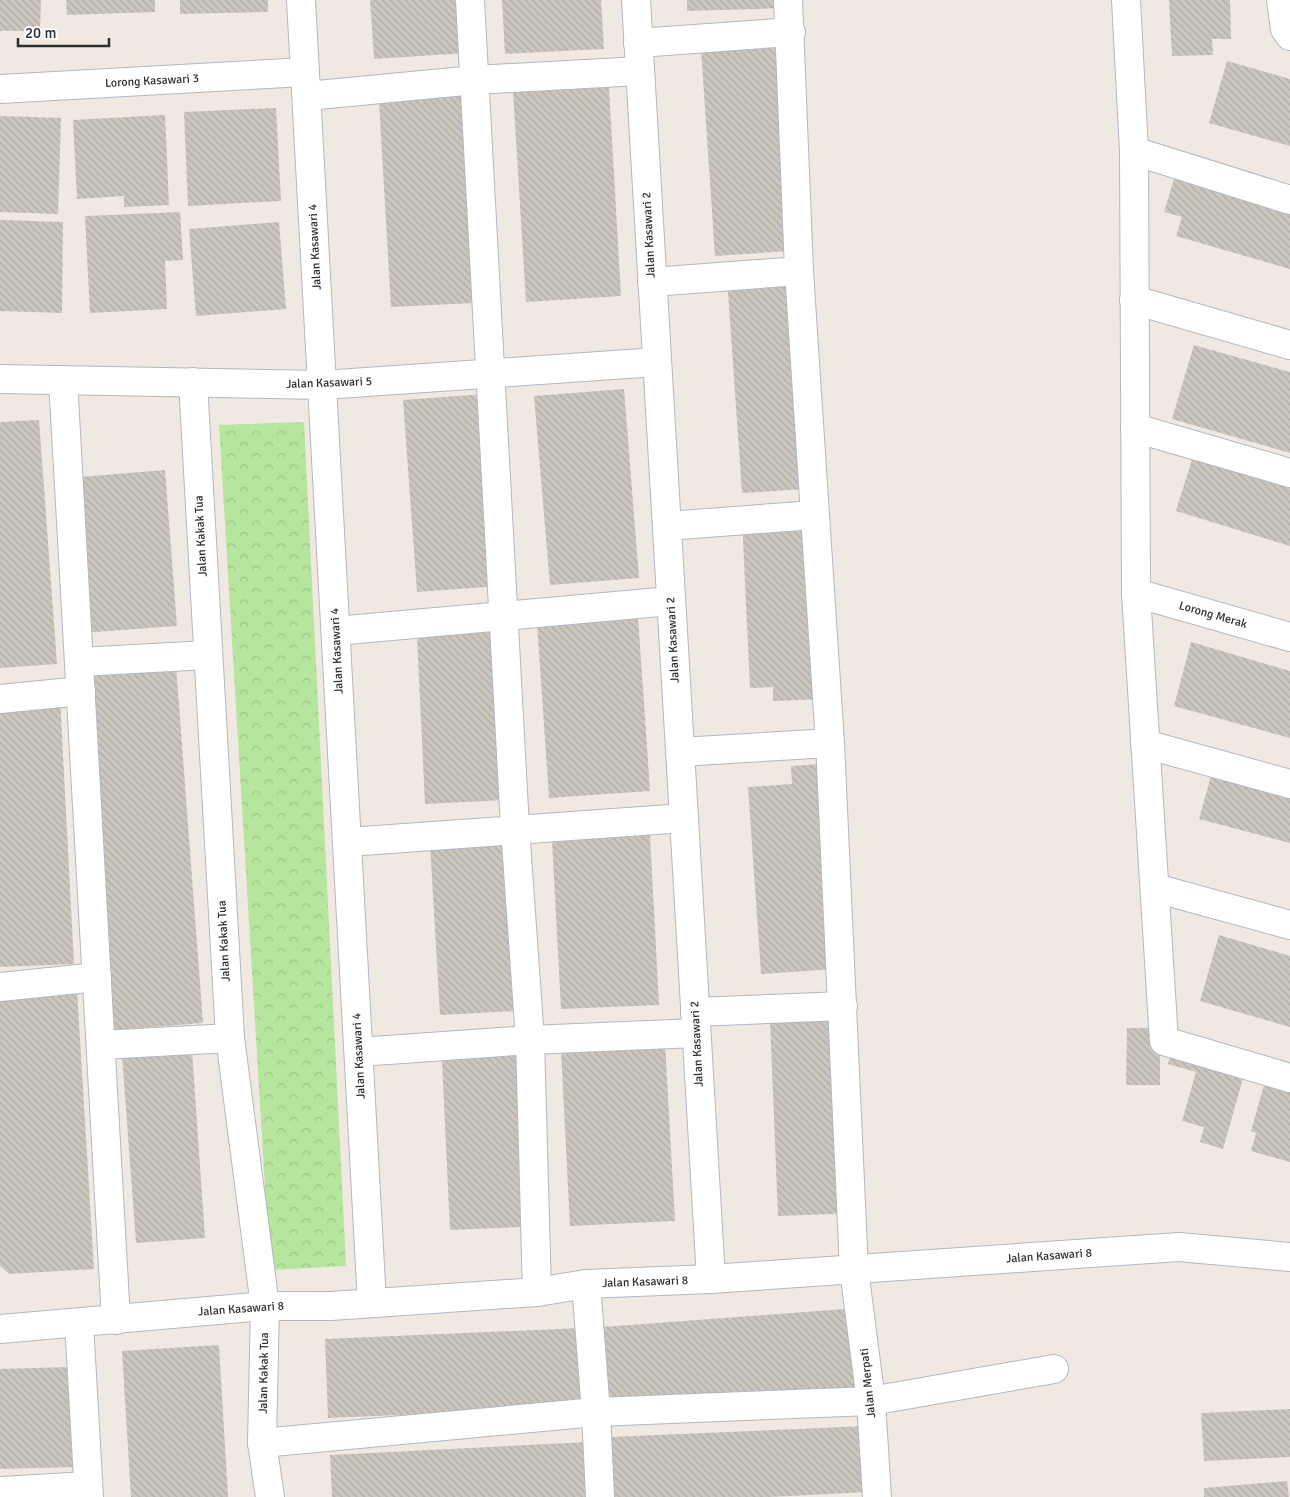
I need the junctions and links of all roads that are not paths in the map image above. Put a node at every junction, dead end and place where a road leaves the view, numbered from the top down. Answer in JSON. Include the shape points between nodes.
{"nodes":[{"id":1,"x":301,"y":0,"type":"edge"},
{"id":2,"x":470,"y":0,"type":"edge"},
{"id":3,"x":636,"y":0,"type":"edge"},
{"id":4,"x":788,"y":0,"type":"edge"},
{"id":5,"x":1126,"y":0,"type":"edge"},
{"id":6,"x":1281,"y":0,"type":"edge"},
{"id":7,"x":791,"y":32,"type":"junction"},
{"id":8,"x":1290,"y":36,"type":"edge"},
{"id":9,"x":638,"y":42,"type":"junction"},
{"id":10,"x":640,"y":71,"type":"junction"},
{"id":11,"x":475,"y":80,"type":"junction"},
{"id":12,"x":306,"y":84,"type":"junction"},
{"id":13,"x":0,"y":89,"type":"edge"},
{"id":14,"x":1134,"y":151,"type":"junction"},
{"id":15,"x":1290,"y":200,"type":"edge"},
{"id":16,"x":799,"y":271,"type":"junction"},
{"id":17,"x":652,"y":282,"type":"junction"},
{"id":18,"x":1134,"y":300,"type":"junction"},
{"id":19,"x":1290,"y":345,"type":"edge"},
{"id":20,"x":657,"y":362,"type":"junction"},
{"id":21,"x":491,"y":374,"type":"junction"},
{"id":22,"x":0,"y":379,"type":"edge"},
{"id":23,"x":63,"y":380,"type":"junction"},
{"id":24,"x":193,"y":382,"type":"junction"},
{"id":25,"x":323,"y":385,"type":"junction"},
{"id":26,"x":1135,"y":428,"type":"junction"},
{"id":27,"x":1290,"y":473,"type":"edge"},
{"id":28,"x":814,"y":515,"type":"junction"},
{"id":29,"x":666,"y":526,"type":"junction"},
{"id":30,"x":1136,"y":593,"type":"junction"},
{"id":31,"x":671,"y":601,"type":"junction"},
{"id":32,"x":504,"y":615,"type":"junction"},
{"id":33,"x":336,"y":631,"type":"junction"},
{"id":34,"x":1290,"y":637,"type":"edge"},
{"id":35,"x":208,"y":655,"type":"junction"},
{"id":36,"x":79,"y":662,"type":"junction"},
{"id":37,"x":81,"y":691,"type":"junction"},
{"id":38,"x":0,"y":699,"type":"edge"},
{"id":39,"x":830,"y":743,"type":"junction"},
{"id":40,"x":1144,"y":744,"type":"junction"},
{"id":41,"x":680,"y":752,"type":"junction"},
{"id":42,"x":1290,"y":784,"type":"edge"},
{"id":43,"x":684,"y":818,"type":"junction"},
{"id":44,"x":515,"y":828,"type":"junction"},
{"id":45,"x":348,"y":842,"type":"junction"},
{"id":46,"x":1154,"y":888,"type":"junction"},
{"id":47,"x":1290,"y":924,"type":"edge"},
{"id":48,"x":97,"y":977,"type":"junction"},
{"id":49,"x":0,"y":987,"type":"edge"},
{"id":50,"x":843,"y":1006,"type":"junction"},
{"id":51,"x":696,"y":1022,"type":"junction"},
{"id":52,"x":230,"y":1038,"type":"junction"},
{"id":53,"x":530,"y":1040,"type":"junction"},
{"id":54,"x":101,"y":1045,"type":"junction"},
{"id":55,"x":359,"y":1052,"type":"junction"},
{"id":56,"x":1290,"y":1078,"type":"edge"},
{"id":57,"x":1290,"y":1257,"type":"edge"},
{"id":58,"x":854,"y":1270,"type":"junction"},
{"id":59,"x":711,"y":1279,"type":"junction"},
{"id":60,"x":586,"y":1284,"type":"junction"},
{"id":61,"x":537,"y":1292,"type":"junction"},
{"id":62,"x":372,"y":1303,"type":"junction"},
{"id":63,"x":265,"y":1306,"type":"junction"},
{"id":64,"x":116,"y":1320,"type":"junction"},
{"id":65,"x":79,"y":1323,"type":"junction"},
{"id":66,"x":0,"y":1329,"type":"edge"},
{"id":67,"x":1054,"y":1369,"type":"dead end"},
{"id":68,"x":871,"y":1401,"type":"junction"},
{"id":69,"x":596,"y":1412,"type":"junction"},
{"id":70,"x":262,"y":1443,"type":"junction"},
{"id":71,"x":0,"y":1491,"type":"edge"},
{"id":72,"x":89,"y":1491,"type":"edge"},
{"id":73,"x":270,"y":1497,"type":"edge"},
{"id":74,"x":600,"y":1497,"type":"edge"},
{"id":75,"x":877,"y":1497,"type":"edge"}],
"edges":[{"from":1,"to":12,"type":"street","name":"Jalan Kasawari 4"},
{"from":2,"to":11,"type":"street"},
{"from":3,"to":9,"type":"street","name":"Jalan Kasawari 2"},
{"from":4,"to":7,"type":"street","name":"Jalan Merpati"},
{"from":5,"to":14,"type":"street"},
{"from":6,"to":8,"type":"street","via":[[1285,29]]},
{"from":7,"to":9,"type":"street"},
{"from":7,"to":16,"type":"street","name":"Jalan Merpati"},
{"from":9,"to":10,"type":"street","name":"Jalan Kasawari 2"},
{"from":10,"to":11,"type":"street","name":"Lorong Kasawari 3"},
{"from":10,"to":17,"type":"street","name":"Jalan Kasawari 2"},
{"from":11,"to":12,"type":"street","name":"Lorong Kasawari 3"},
{"from":11,"to":21,"type":"street"},
{"from":12,"to":13,"type":"street","name":"Lorong Kasawari 3"},
{"from":12,"to":25,"type":"street","name":"Jalan Kasawari 4"},
{"from":14,"to":15,"type":"street"},
{"from":14,"to":18,"type":"street"},
{"from":16,"to":17,"type":"street"},
{"from":16,"to":28,"type":"street","name":"Jalan Merpati"},
{"from":17,"to":20,"type":"street","name":"Jalan Kasawari 2"},
{"from":18,"to":19,"type":"street"},
{"from":18,"to":26,"type":"street"},
{"from":20,"to":21,"type":"street","name":"Jalan Kasawari 5"},
{"from":20,"to":29,"type":"street","name":"Jalan Kasawari 2"},
{"from":21,"to":25,"type":"street","name":"Jalan Kasawari 5"},
{"from":21,"to":32,"type":"street"},
{"from":22,"to":23,"type":"street","name":"Jalan Kasawari 5"},
{"from":23,"to":24,"type":"street","name":"Jalan Kasawari 5"},
{"from":23,"to":36,"type":"street"},
{"from":24,"to":25,"type":"street","name":"Jalan Kasawari 5"},
{"from":24,"to":35,"type":"street","name":"Jalan Kakak Tua"},
{"from":25,"to":33,"type":"street","name":"Jalan Kasawari 4"},
{"from":26,"to":27,"type":"street"},
{"from":26,"to":30,"type":"street"},
{"from":28,"to":29,"type":"street"},
{"from":28,"to":39,"type":"street","name":"Jalan Merpati"},
{"from":29,"to":31,"type":"street","name":"Jalan Kasawari 2"},
{"from":30,"to":34,"type":"street","name":"Lorong Merak"},
{"from":30,"to":40,"type":"street"},
{"from":31,"to":32,"type":"street"},
{"from":31,"to":41,"type":"street","name":"Jalan Kasawari 2"},
{"from":32,"to":33,"type":"street"},
{"from":32,"to":44,"type":"street"},
{"from":33,"to":45,"type":"street","name":"Jalan Kasawari 4"},
{"from":35,"to":36,"type":"street"},
{"from":35,"to":52,"type":"street","name":"Jalan Kakak Tua"},
{"from":36,"to":37,"type":"street"},
{"from":37,"to":38,"type":"street"},
{"from":37,"to":48,"type":"street"},
{"from":39,"to":41,"type":"street"},
{"from":39,"to":50,"type":"street","name":"Jalan Merpati"},
{"from":40,"to":42,"type":"street"},
{"from":40,"to":46,"type":"street"},
{"from":41,"to":43,"type":"street","name":"Jalan Kasawari 2"},
{"from":43,"to":44,"type":"street"},
{"from":43,"to":51,"type":"street","name":"Jalan Kasawari 2"},
{"from":44,"to":45,"type":"street"},
{"from":44,"to":53,"type":"street"},
{"from":45,"to":55,"type":"street","name":"Jalan Kasawari 4"},
{"from":46,"to":47,"type":"street"},
{"from":46,"to":56,"type":"street","via":[[1164,1041]]},
{"from":48,"to":49,"type":"street"},
{"from":48,"to":54,"type":"street"},
{"from":50,"to":51,"type":"street"},
{"from":50,"to":58,"type":"street","name":"Jalan Merpati"},
{"from":51,"to":53,"type":"street"},
{"from":51,"to":59,"type":"street","name":"Jalan Kasawari 2"},
{"from":52,"to":54,"type":"street"},
{"from":52,"to":63,"type":"street","name":"Jalan Kakak Tua"},
{"from":53,"to":55,"type":"street"},
{"from":53,"to":61,"type":"street"},
{"from":54,"to":64,"type":"street"},
{"from":55,"to":62,"type":"street","name":"Jalan Kasawari 4"},
{"from":57,"to":58,"type":"street","name":"Jalan Kasawari 8","via":[[1179,1247]]},
{"from":58,"to":59,"type":"street","name":"Jalan Kasawari 8"},
{"from":58,"to":68,"type":"street","name":"Jalan Merpati"},
{"from":59,"to":60,"type":"street","name":"Jalan Kasawari 8"},
{"from":60,"to":61,"type":"street","name":"Jalan Kasawari 8"},
{"from":60,"to":69,"type":"street"},
{"from":61,"to":62,"type":"street","name":"Jalan Kasawari 8"},
{"from":62,"to":63,"type":"street","name":"Jalan Kasawari 8"},
{"from":63,"to":64,"type":"street","name":"Jalan Kasawari 8"},
{"from":63,"to":70,"type":"street","name":"Jalan Kakak Tua"},
{"from":64,"to":65,"type":"street","name":"Jalan Kasawari 8"},
{"from":65,"to":66,"type":"street","name":"Jalan Kasawari 8"},
{"from":65,"to":72,"type":"street"},
{"from":67,"to":68,"type":"street"},
{"from":68,"to":69,"type":"street"},
{"from":68,"to":75,"type":"street","name":"Jalan Merpati"},
{"from":69,"to":70,"type":"street"},
{"from":69,"to":74,"type":"street"},
{"from":70,"to":73,"type":"street","name":"Jalan Kakak Tua"},
{"from":71,"to":72,"type":"street"}]}
